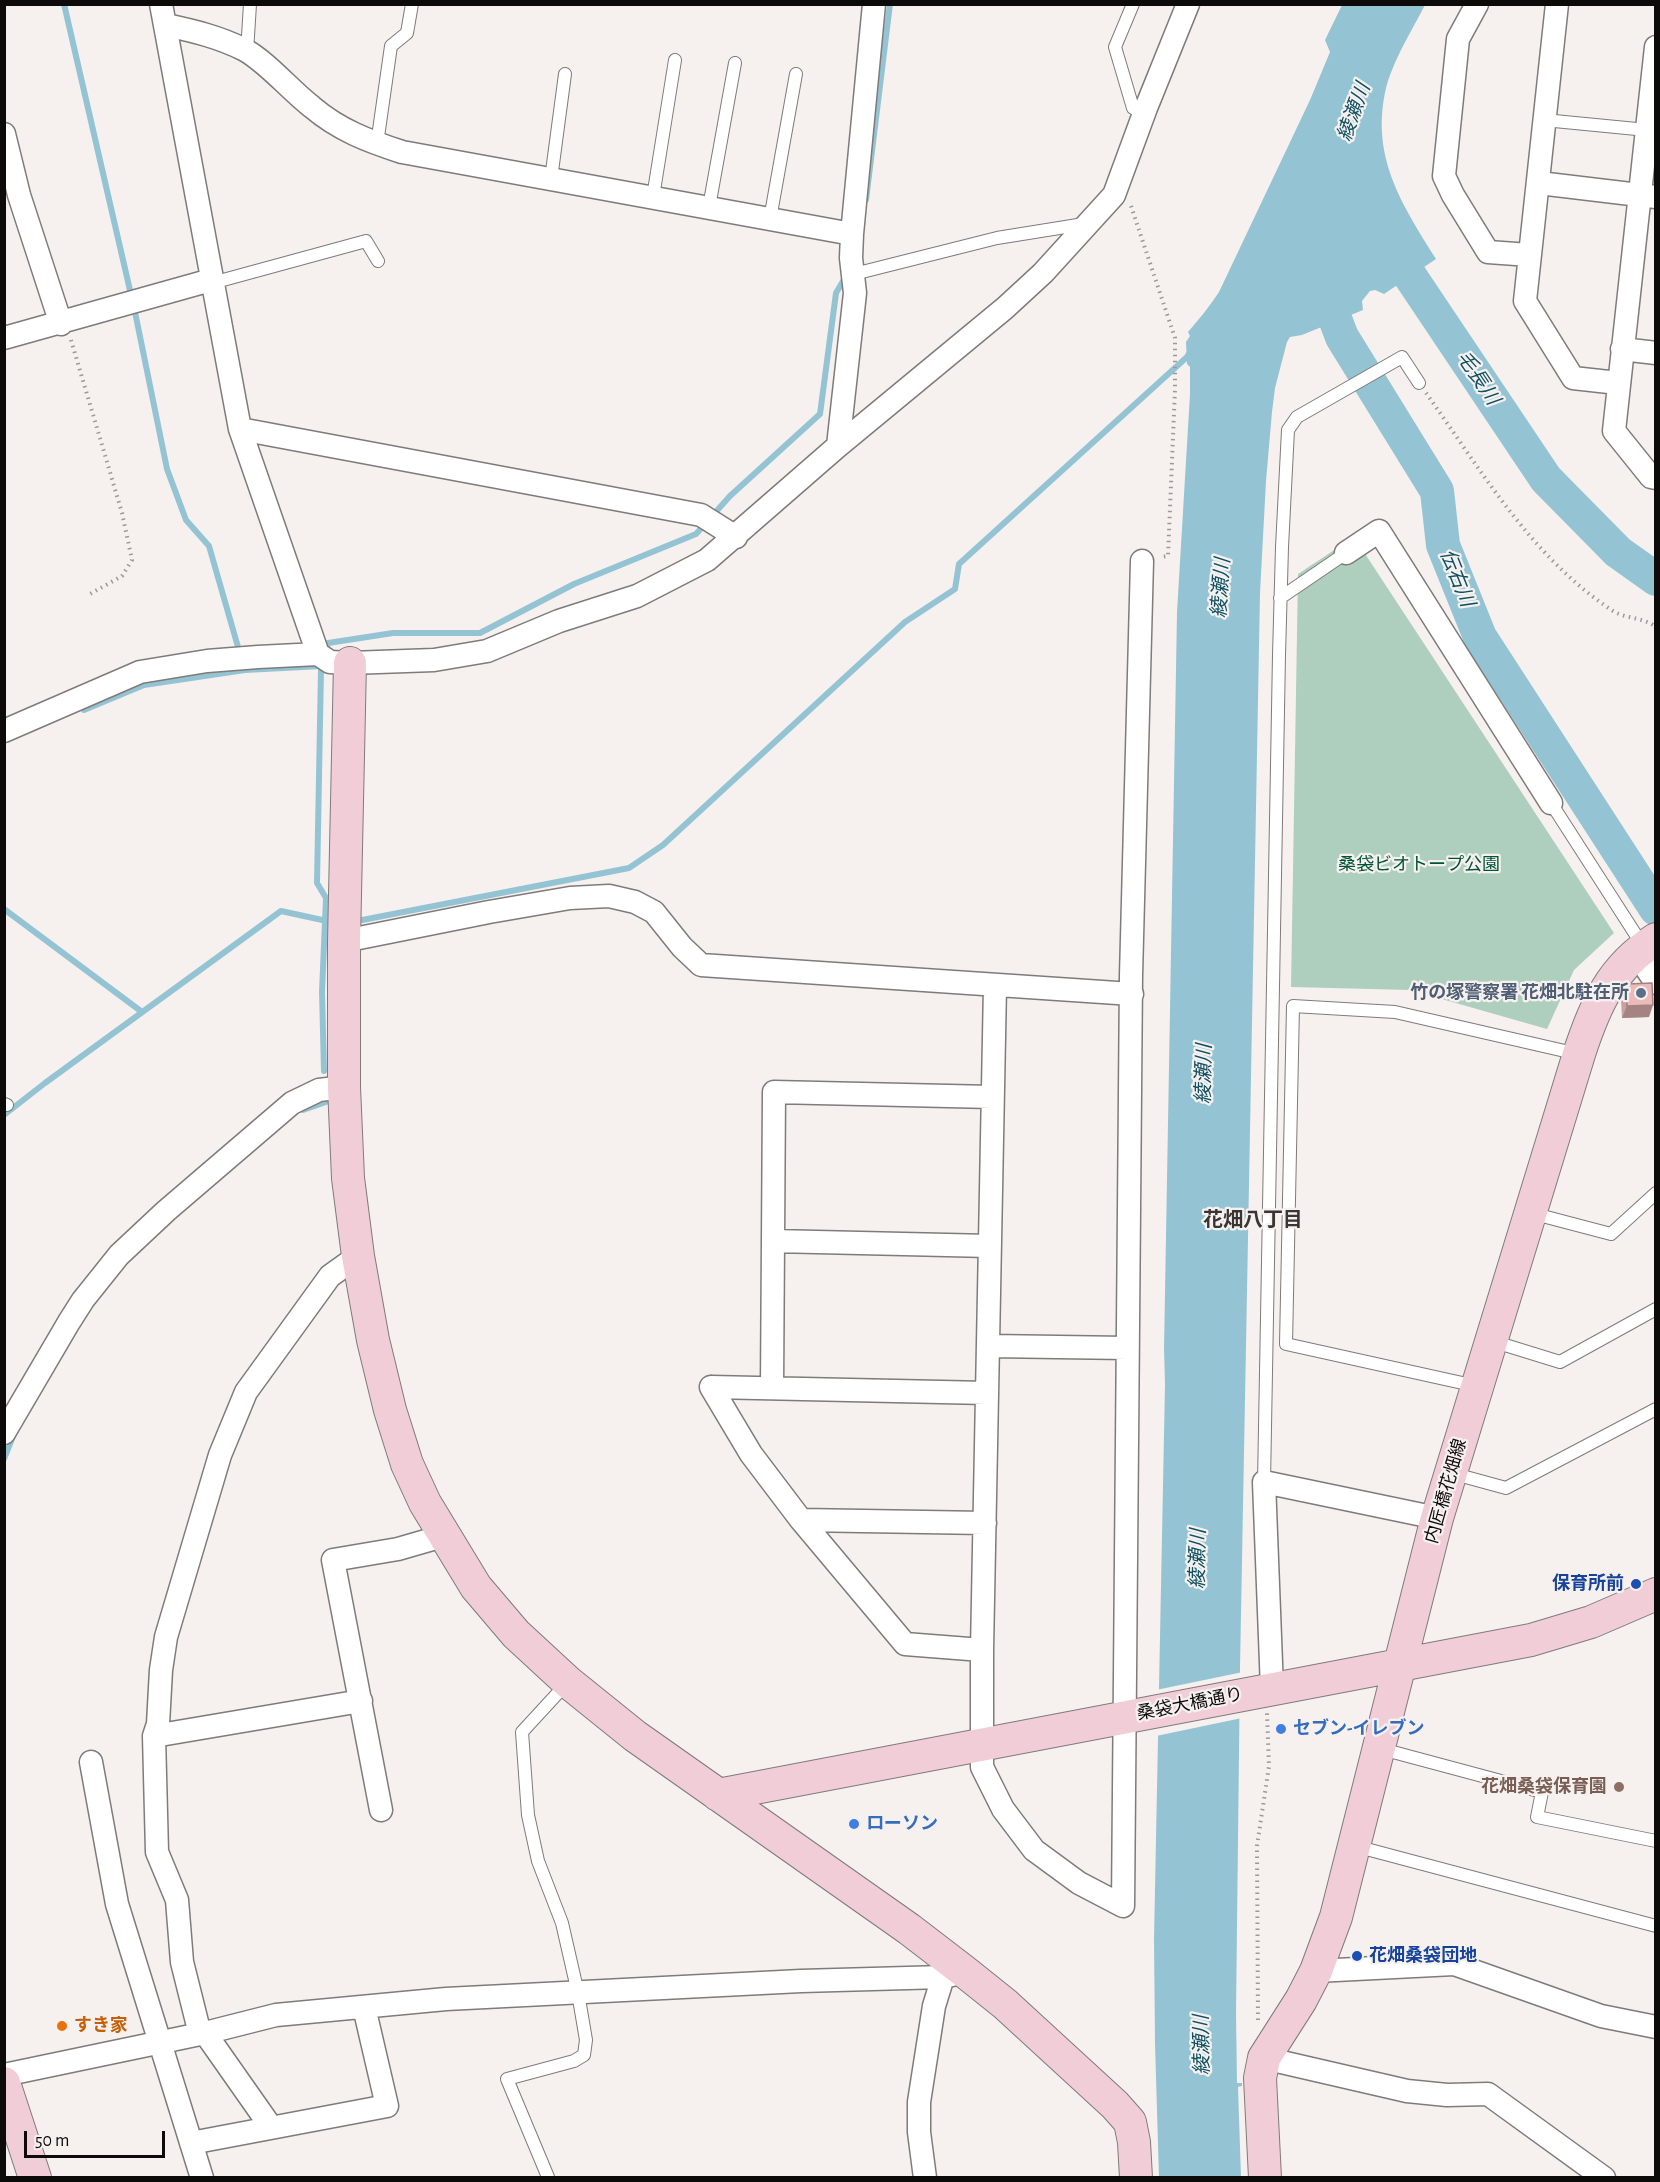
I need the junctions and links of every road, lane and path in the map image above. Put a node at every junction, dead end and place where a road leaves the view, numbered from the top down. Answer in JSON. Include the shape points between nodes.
{"nodes":[{"id":1,"x":250,"y":4,"type":"edge"},
{"id":2,"x":412,"y":4,"type":"edge"},
{"id":3,"x":874,"y":4,"type":"edge"},
{"id":4,"x":1133,"y":4,"type":"edge"},
{"id":5,"x":1188,"y":4,"type":"edge"},
{"id":6,"x":1478,"y":4,"type":"edge"},
{"id":7,"x":1557,"y":4,"type":"edge"},
{"id":8,"x":163,"y":15,"type":"edge"},
{"id":9,"x":1656,"y":47,"type":"edge"},
{"id":10,"x":247,"y":52,"type":"junction"},
{"id":11,"x":675,"y":60,"type":"dead end"},
{"id":12,"x":735,"y":63,"type":"dead end"},
{"id":13,"x":565,"y":74,"type":"dead end"},
{"id":14,"x":796,"y":74,"type":"dead end"},
{"id":15,"x":1144,"y":112,"type":"junction"},
{"id":16,"x":1544,"y":120,"type":"junction"},
{"id":17,"x":1647,"y":130,"type":"junction"},
{"id":18,"x":4,"y":134,"type":"edge"},
{"id":19,"x":377,"y":144,"type":"junction"},
{"id":20,"x":1120,"y":174,"type":"junction"},
{"id":21,"x":551,"y":179,"type":"junction"},
{"id":22,"x":1539,"y":183,"type":"junction"},
{"id":23,"x":1648,"y":196,"type":"edge"},
{"id":24,"x":652,"y":197,"type":"junction"},
{"id":25,"x":709,"y":207,"type":"junction"},
{"id":26,"x":770,"y":219,"type":"junction"},
{"id":27,"x":1088,"y":223,"type":"junction"},
{"id":28,"x":852,"y":234,"type":"junction"},
{"id":29,"x":1530,"y":255,"type":"junction"},
{"id":30,"x":378,"y":261,"type":"dead end"},
{"id":31,"x":854,"y":274,"type":"junction"},
{"id":32,"x":212,"y":281,"type":"junction"},
{"id":33,"x":64,"y":323,"type":"junction"},
{"id":34,"x":4,"y":338,"type":"edge"},
{"id":35,"x":1622,"y":348,"type":"junction"},
{"id":36,"x":1656,"y":353,"type":"edge"},
{"id":37,"x":1419,"y":383,"type":"joint"},
{"id":38,"x":1618,"y":383,"type":"junction"},
{"id":39,"x":240,"y":429,"type":"junction"},
{"id":40,"x":838,"y":446,"type":"junction"},
{"id":41,"x":1656,"y":478,"type":"edge"},
{"id":42,"x":736,"y":537,"type":"junction"},
{"id":43,"x":1346,"y":553,"type":"joint"},
{"id":44,"x":1142,"y":561,"type":"joint"},
{"id":45,"x":90,"y":594,"type":"dead end"},
{"id":46,"x":1280,"y":598,"type":"junction"},
{"id":47,"x":1656,"y":627,"type":"edge"},
{"id":48,"x":318,"y":654,"type":"junction"},
{"id":49,"x":350,"y":663,"type":"junction"},
{"id":50,"x":4,"y":731,"type":"edge"},
{"id":51,"x":1551,"y":803,"type":"joint"},
{"id":52,"x":344,"y":941,"type":"junction"},
{"id":53,"x":1647,"y":945,"type":"edge"},
{"id":54,"x":1656,"y":982,"type":"edge"},
{"id":55,"x":995,"y":986,"type":"junction"},
{"id":56,"x":1132,"y":994,"type":"junction"},
{"id":57,"x":1579,"y":1054,"type":"junction"},
{"id":58,"x":344,"y":1087,"type":"junction"},
{"id":59,"x":992,"y":1097,"type":"junction"},
{"id":60,"x":1656,"y":1194,"type":"edge"},
{"id":61,"x":1529,"y":1212,"type":"junction"},
{"id":62,"x":773,"y":1241,"type":"junction"},
{"id":63,"x":990,"y":1246,"type":"junction"},
{"id":64,"x":358,"y":1256,"type":"junction"},
{"id":65,"x":1656,"y":1309,"type":"edge"},
{"id":66,"x":1491,"y":1341,"type":"junction"},
{"id":67,"x":988,"y":1346,"type":"junction"},
{"id":68,"x":1127,"y":1348,"type":"junction"},
{"id":69,"x":1477,"y":1387,"type":"junction"},
{"id":70,"x":772,"y":1388,"type":"junction"},
{"id":71,"x":987,"y":1393,"type":"junction"},
{"id":72,"x":1656,"y":1409,"type":"edge"},
{"id":73,"x":4,"y":1433,"type":"edge"},
{"id":74,"x":1450,"y":1473,"type":"junction"},
{"id":75,"x":1264,"y":1482,"type":"junction"},
{"id":76,"x":1437,"y":1518,"type":"junction"},
{"id":77,"x":801,"y":1520,"type":"junction"},
{"id":78,"x":985,"y":1523,"type":"junction"},
{"id":79,"x":443,"y":1536,"type":"junction"},
{"id":80,"x":1656,"y":1594,"type":"edge"},
{"id":81,"x":982,"y":1650,"type":"junction"},
{"id":82,"x":1399,"y":1665,"type":"junction"},
{"id":83,"x":568,"y":1682,"type":"junction"},
{"id":84,"x":1265,"y":1690,"type":"junction"},
{"id":85,"x":361,"y":1701,"type":"junction"},
{"id":86,"x":1130,"y":1715,"type":"junction"},
{"id":87,"x":154,"y":1736,"type":"junction"},
{"id":88,"x":983,"y":1744,"type":"junction"},
{"id":89,"x":1378,"y":1748,"type":"junction"},
{"id":90,"x":90,"y":1762,"type":"dead end"},
{"id":91,"x":718,"y":1795,"type":"junction"},
{"id":92,"x":381,"y":1810,"type":"dead end"},
{"id":93,"x":1656,"y":1841,"type":"edge"},
{"id":94,"x":1354,"y":1846,"type":"junction"},
{"id":95,"x":1656,"y":1926,"type":"edge"},
{"id":96,"x":1316,"y":1971,"type":"junction"},
{"id":97,"x":954,"y":1975,"type":"junction"},
{"id":98,"x":578,"y":1993,"type":"junction"},
{"id":99,"x":364,"y":2007,"type":"junction"},
{"id":100,"x":1656,"y":2027,"type":"edge"},
{"id":101,"x":202,"y":2033,"type":"junction"},
{"id":102,"x":159,"y":2042,"type":"junction"},
{"id":103,"x":1264,"y":2058,"type":"junction"},
{"id":104,"x":4,"y":2075,"type":"edge"},
{"id":105,"x":4,"y":2083,"type":"edge"},
{"id":106,"x":271,"y":2127,"type":"junction"},
{"id":107,"x":191,"y":2143,"type":"junction"},
{"id":108,"x":35,"y":2178,"type":"edge"},
{"id":109,"x":202,"y":2178,"type":"edge"},
{"id":110,"x":548,"y":2178,"type":"edge"},
{"id":111,"x":925,"y":2178,"type":"edge"},
{"id":112,"x":1136,"y":2178,"type":"edge"},
{"id":113,"x":1265,"y":2178,"type":"edge"},
{"id":114,"x":1604,"y":2178,"type":"edge"}],
"edges":[{"from":1,"to":10,"type":"lane"},
{"from":2,"to":19,"type":"lane","via":[[407,33],[391,46]]},
{"from":3,"to":28,"type":"street"},
{"from":4,"to":15,"type":"lane","via":[[1115,47],[1133,108]]},
{"from":5,"to":15,"type":"street"},
{"from":6,"to":29,"type":"street","via":[[1458,39],[1444,176],[1488,252]]},
{"from":7,"to":16,"type":"street"},
{"from":8,"to":10,"type":"street"},
{"from":8,"to":32,"type":"street"},
{"from":9,"to":17,"type":"street"},
{"from":10,"to":19,"type":"street","via":[[313,108],[346,131]]},
{"from":11,"to":24,"type":"lane"},
{"from":12,"to":25,"type":"lane"},
{"from":13,"to":21,"type":"lane"},
{"from":14,"to":26,"type":"lane"},
{"from":15,"to":20,"type":"street"},
{"from":16,"to":17,"type":"lane"},
{"from":16,"to":22,"type":"street"},
{"from":17,"to":23,"type":"street"},
{"from":18,"to":33,"type":"street","via":[[19,195]]},
{"from":19,"to":21,"type":"street"},
{"from":20,"to":27,"type":"street","via":[[1114,195]]},
{"from":20,"to":44,"type":"path","via":[[1175,338],[1168,556]]},
{"from":21,"to":24,"type":"street"},
{"from":22,"to":23,"type":"street"},
{"from":22,"to":29,"type":"street"},
{"from":23,"to":35,"type":"street"},
{"from":24,"to":25,"type":"street"},
{"from":25,"to":26,"type":"street"},
{"from":26,"to":28,"type":"street"},
{"from":27,"to":31,"type":"lane","via":[[997,238]]},
{"from":27,"to":40,"type":"street","via":[[1005,308]]},
{"from":28,"to":31,"type":"street"},
{"from":29,"to":38,"type":"street","via":[[1525,301],[1573,378]]},
{"from":30,"to":32,"type":"lane","via":[[366,241]]},
{"from":31,"to":40,"type":"street"},
{"from":32,"to":33,"type":"street"},
{"from":32,"to":39,"type":"street"},
{"from":33,"to":34,"type":"street"},
{"from":33,"to":45,"type":"path","via":[[122,513],[132,560],[122,576]]},
{"from":35,"to":36,"type":"street"},
{"from":35,"to":38,"type":"street"},
{"from":37,"to":46,"type":"lane","via":[[1402,357],[1297,417],[1288,430]]},
{"from":37,"to":47,"type":"path","via":[[1522,528],[1565,573],[1615,612]]},
{"from":38,"to":41,"type":"street","via":[[1614,431],[1651,477]]},
{"from":39,"to":42,"type":"street","via":[[701,515]]},
{"from":39,"to":48,"type":"street"},
{"from":40,"to":42,"type":"street"},
{"from":42,"to":49,"type":"street","via":[[707,560],[637,596],[559,621],[488,651],[434,660]]},
{"from":43,"to":46,"type":"lane"},
{"from":43,"to":51,"type":"street","via":[[1379,531]]},
{"from":44,"to":56,"type":"street"},
{"from":46,"to":75,"type":"lane"},
{"from":48,"to":49,"type":"street","via":[[330,662]]},
{"from":48,"to":50,"type":"street","via":[[207,661],[140,672]]},
{"from":49,"to":52,"type":"street"},
{"from":51,"to":53,"type":"lane"},
{"from":52,"to":55,"type":"street","via":[[570,898],[609,896],[635,902],[654,912],[701,965]]},
{"from":52,"to":58,"type":"street"},
{"from":53,"to":54,"type":"street"},
{"from":53,"to":57,"type":"street","name":"内匠橋花畑線","via":[[1613,977],[1603,993]]},
{"from":55,"to":56,"type":"street"},
{"from":55,"to":59,"type":"street"},
{"from":56,"to":68,"type":"street"},
{"from":57,"to":61,"type":"street","name":"内匠橋花畑線"},
{"from":57,"to":69,"type":"lane","via":[[1395,1012],[1293,1006],[1286,1344]]},
{"from":58,"to":64,"type":"street","via":[[348,1178]]},
{"from":58,"to":73,"type":"street","via":[[319,1090],[292,1103],[118,1255],[83,1300]]},
{"from":59,"to":62,"type":"street","via":[[774,1092]]},
{"from":59,"to":63,"type":"street"},
{"from":60,"to":61,"type":"lane","via":[[1611,1234]]},
{"from":61,"to":66,"type":"street","name":"内匠橋花畑線"},
{"from":62,"to":63,"type":"street"},
{"from":62,"to":70,"type":"street"},
{"from":63,"to":67,"type":"street"},
{"from":64,"to":79,"type":"street","via":[[390,1410],[407,1464]]},
{"from":64,"to":87,"type":"street","via":[[330,1276],[246,1392],[220,1455],[166,1637]]},
{"from":65,"to":66,"type":"lane","via":[[1560,1362]]},
{"from":66,"to":69,"type":"street","name":"内匠橋花畑線"},
{"from":67,"to":68,"type":"street"},
{"from":67,"to":71,"type":"street"},
{"from":68,"to":86,"type":"street"},
{"from":69,"to":74,"type":"street","name":"内匠橋花畑線"},
{"from":70,"to":71,"type":"street"},
{"from":70,"to":77,"type":"street","via":[[711,1387],[751,1454]]},
{"from":71,"to":78,"type":"street"},
{"from":72,"to":74,"type":"lane","via":[[1506,1488]]},
{"from":74,"to":76,"type":"street","name":"内匠橋花畑線"},
{"from":75,"to":76,"type":"street"},
{"from":75,"to":84,"type":"street"},
{"from":76,"to":82,"type":"street","name":"内匠橋花畑線"},
{"from":77,"to":78,"type":"street"},
{"from":77,"to":81,"type":"street","via":[[905,1644]]},
{"from":78,"to":81,"type":"street"},
{"from":79,"to":83,"type":"street","via":[[476,1587],[516,1634]]},
{"from":79,"to":85,"type":"street","via":[[398,1549],[333,1560]]},
{"from":80,"to":82,"type":"street","name":"桑袋大橋通り","via":[[1591,1622],[1530,1640]]},
{"from":81,"to":88,"type":"street"},
{"from":82,"to":84,"type":"street","name":"桑袋大橋通り"},
{"from":82,"to":89,"type":"street","name":"内匠橋花畑線"},
{"from":83,"to":91,"type":"street"},
{"from":83,"to":98,"type":"lane","via":[[522,1732],[528,1815],[538,1861],[562,1923]]},
{"from":84,"to":86,"type":"street","name":"桑袋大橋通り"},
{"from":84,"to":103,"type":"path","via":[[1269,1766],[1257,1846],[1258,2029]]},
{"from":85,"to":87,"type":"street"},
{"from":85,"to":92,"type":"street"},
{"from":86,"to":88,"type":"street","name":"桑袋大橋通り"},
{"from":86,"to":88,"type":"street","via":[[1123,1906],[1079,1882],[1034,1850],[1003,1809],[982,1767]]},
{"from":87,"to":101,"type":"street","via":[[157,1852],[177,1900],[182,1962]]},
{"from":88,"to":91,"type":"street","name":"桑袋大橋通り"},
{"from":89,"to":93,"type":"lane","via":[[1542,1792],[1537,1817]]},
{"from":89,"to":94,"type":"street","name":"内匠橋花畑線"},
{"from":90,"to":102,"type":"street","via":[[117,1904]]},
{"from":91,"to":97,"type":"street","via":[[909,1929]]},
{"from":94,"to":95,"type":"lane"},
{"from":94,"to":96,"type":"street","name":"内匠橋花畑線","via":[[1336,1917]]},
{"from":96,"to":100,"type":"street","via":[[1454,1964],[1601,2016]]},
{"from":96,"to":103,"type":"street","name":"内匠橋花畑線"},
{"from":97,"to":98,"type":"street"},
{"from":97,"to":111,"type":"street","via":[[934,2006],[919,2102]]},
{"from":97,"to":112,"type":"street","via":[[1005,2004],[1115,2105],[1130,2122]]},
{"from":98,"to":99,"type":"street"},
{"from":98,"to":110,"type":"lane","via":[[586,2040],[584,2055],[507,2079]]},
{"from":99,"to":101,"type":"street","via":[[276,2015]]},
{"from":99,"to":106,"type":"street","via":[[387,2106]]},
{"from":101,"to":102,"type":"street"},
{"from":101,"to":106,"type":"street"},
{"from":102,"to":104,"type":"street"},
{"from":102,"to":107,"type":"street"},
{"from":103,"to":113,"type":"street","via":[[1260,2078]]},
{"from":103,"to":114,"type":"street","via":[[1407,2091],[1448,2096],[1488,2094]]},
{"from":105,"to":108,"type":"street"},
{"from":106,"to":107,"type":"street"},
{"from":107,"to":109,"type":"street"}]}
